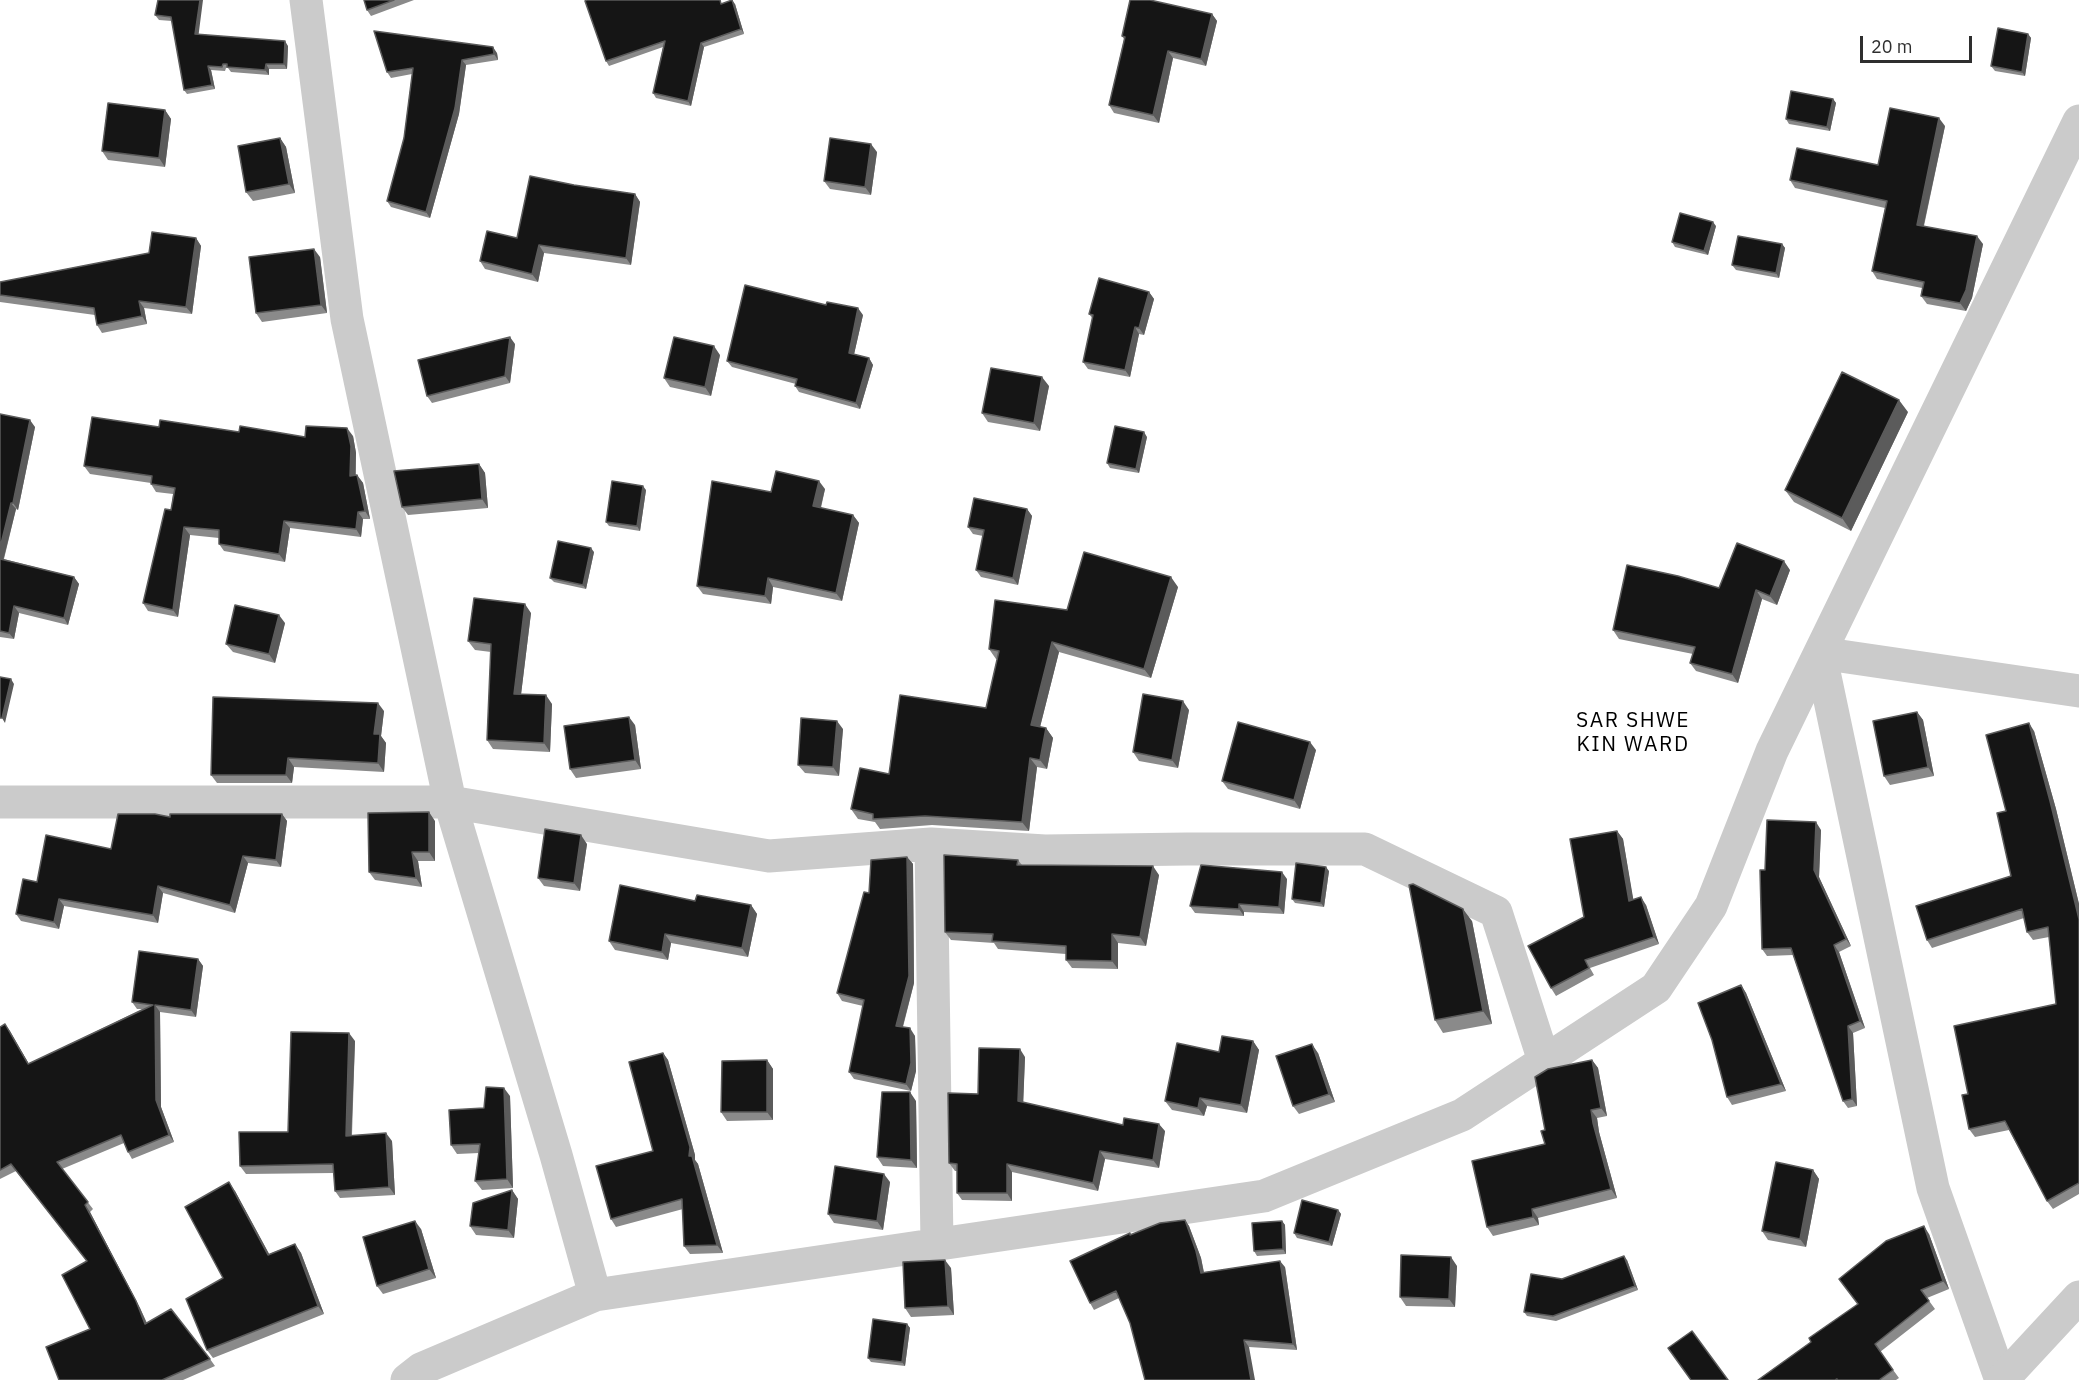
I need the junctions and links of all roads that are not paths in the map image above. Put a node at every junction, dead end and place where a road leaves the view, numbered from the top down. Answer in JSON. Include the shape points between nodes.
{"nodes":[{"id":1,"x":306,"y":0,"type":"edge"},
{"id":2,"x":2079,"y":121,"type":"edge"},
{"id":3,"x":1820,"y":653,"type":"junction"},
{"id":4,"x":2079,"y":691,"type":"edge"},
{"id":5,"x":0,"y":802,"type":"edge"},
{"id":6,"x":450,"y":802,"type":"junction"},
{"id":7,"x":931,"y":844,"type":"junction"},
{"id":8,"x":1545,"y":1061,"type":"junction"},
{"id":9,"x":937,"y":1244,"type":"junction"},
{"id":10,"x":595,"y":1294,"type":"junction"},
{"id":11,"x":2079,"y":1297,"type":"edge"},
{"id":12,"x":407,"y":1380,"type":"edge"},
{"id":13,"x":2002,"y":1380,"type":"edge"}],
"edges":[{"from":1,"to":6,"type":"street","via":[[347,319]]},
{"from":2,"to":3,"type":"street"},
{"from":3,"to":4,"type":"street"},
{"from":3,"to":8,"type":"street","via":[[1772,751],[1711,906],[1656,988]]},
{"from":3,"to":13,"type":"street","via":[[1933,1188]]},
{"from":5,"to":6,"type":"street"},
{"from":6,"to":7,"type":"street","via":[[769,856]]},
{"from":6,"to":10,"type":"street"},
{"from":7,"to":8,"type":"street","via":[[1045,851],[1365,849],[1496,912]]},
{"from":7,"to":9,"type":"street"},
{"from":8,"to":9,"type":"street","via":[[1462,1115],[1264,1196]]},
{"from":9,"to":10,"type":"street"},
{"from":10,"to":12,"type":"street","via":[[421,1369]]},
{"from":11,"to":13,"type":"street"}]}
